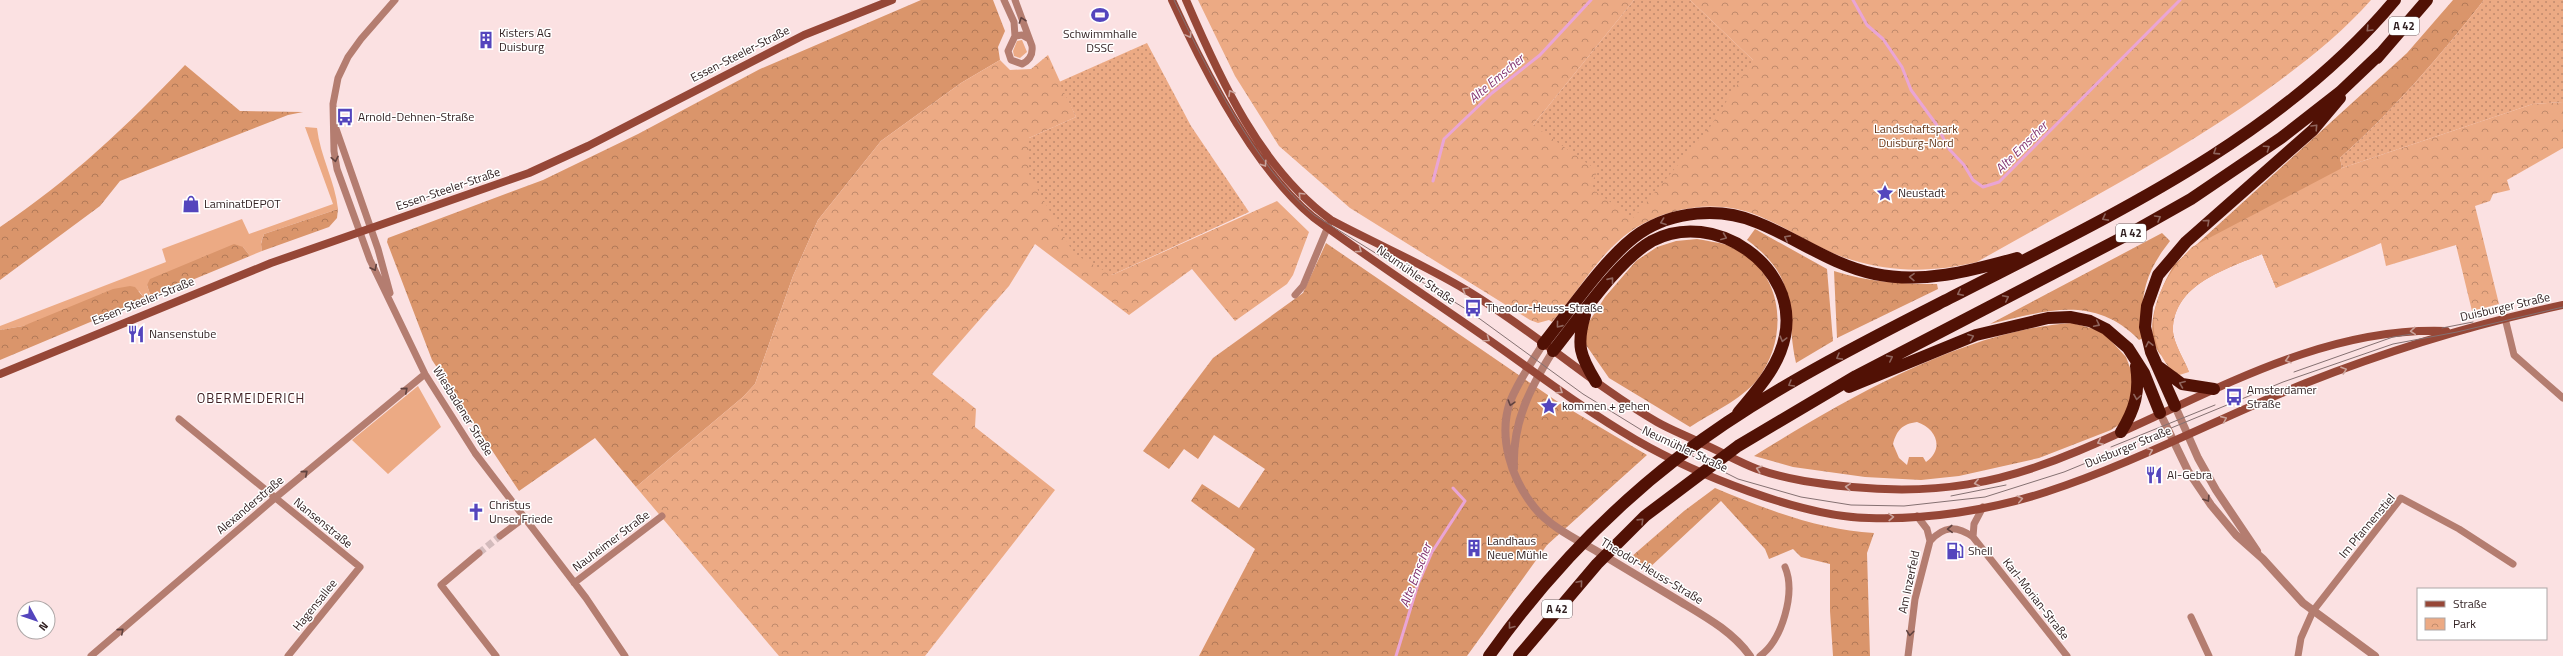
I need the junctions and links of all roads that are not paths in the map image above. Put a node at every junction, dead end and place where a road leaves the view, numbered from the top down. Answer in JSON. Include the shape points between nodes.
{"nodes":[{"id":1,"x":395,"y":0,"type":"edge"},
{"id":2,"x":892,"y":0,"type":"edge"},
{"id":3,"x":1004,"y":0,"type":"edge"},
{"id":4,"x":1015,"y":0,"type":"edge"},
{"id":5,"x":1172,"y":0,"type":"edge"},
{"id":6,"x":1186,"y":0,"type":"edge"},
{"id":7,"x":2395,"y":0,"type":"edge"},
{"id":8,"x":2427,"y":0,"type":"edge"},
{"id":9,"x":1015,"y":36,"type":"junction"},
{"id":10,"x":1029,"y":39,"type":"junction"},
{"id":11,"x":2381,"y":53,"type":"junction"},
{"id":12,"x":333,"y":121,"type":"junction"},
{"id":13,"x":1329,"y":224,"type":"junction"},
{"id":14,"x":371,"y":228,"type":"junction"},
{"id":15,"x":359,"y":232,"type":"junction"},
{"id":16,"x":2045,"y":250,"type":"junction"},
{"id":17,"x":1295,"y":294,"type":"dead end"},
{"id":18,"x":2563,"y":305,"type":"edge"},
{"id":19,"x":395,"y":309,"type":"junction"},
{"id":20,"x":1586,"y":310,"type":"junction"},
{"id":21,"x":2505,"y":318,"type":"junction"},
{"id":22,"x":2452,"y":332,"type":"junction"},
{"id":23,"x":1544,"y":344,"type":"junction"},
{"id":24,"x":1553,"y":351,"type":"junction"},
{"id":25,"x":2135,"y":359,"type":"junction"},
{"id":26,"x":2156,"y":366,"type":"junction"},
{"id":27,"x":1528,"y":368,"type":"junction"},
{"id":28,"x":0,"y":374,"type":"edge"},
{"id":29,"x":425,"y":374,"type":"junction"},
{"id":30,"x":1538,"y":376,"type":"junction"},
{"id":31,"x":1856,"y":380,"type":"junction"},
{"id":32,"x":1596,"y":382,"type":"junction"},
{"id":33,"x":2214,"y":389,"type":"junction"},
{"id":34,"x":2563,"y":398,"type":"edge"},
{"id":35,"x":2175,"y":406,"type":"junction"},
{"id":36,"x":2160,"y":413,"type":"junction"},
{"id":37,"x":179,"y":420,"type":"dead end"},
{"id":38,"x":1731,"y":421,"type":"junction"},
{"id":39,"x":2121,"y":432,"type":"junction"},
{"id":40,"x":2188,"y":435,"type":"junction"},
{"id":41,"x":2173,"y":442,"type":"junction"},
{"id":42,"x":1514,"y":468,"type":"junction"},
{"id":43,"x":1797,"y":480,"type":"joint"},
{"id":44,"x":275,"y":498,"type":"junction"},
{"id":45,"x":1798,"y":506,"type":"joint"},
{"id":46,"x":1983,"y":507,"type":"junction"},
{"id":47,"x":662,"y":516,"type":"dead end"},
{"id":48,"x":1917,"y":516,"type":"junction"},
{"id":49,"x":524,"y":518,"type":"junction"},
{"id":50,"x":500,"y":536,"type":"tunnel mouth"},
{"id":51,"x":1973,"y":536,"type":"junction"},
{"id":52,"x":1930,"y":541,"type":"junction"},
{"id":53,"x":479,"y":553,"type":"tunnel mouth"},
{"id":54,"x":2263,"y":559,"type":"junction"},
{"id":55,"x":2512,"y":564,"type":"dead end"},
{"id":56,"x":360,"y":567,"type":"joint"},
{"id":57,"x":1785,"y":567,"type":"dead end"},
{"id":58,"x":574,"y":583,"type":"junction"},
{"id":59,"x":2313,"y":611,"type":"junction"},
{"id":60,"x":2191,"y":617,"type":"dead end"},
{"id":61,"x":91,"y":656,"type":"edge"},
{"id":62,"x":288,"y":656,"type":"edge"},
{"id":63,"x":496,"y":656,"type":"edge"},
{"id":64,"x":625,"y":656,"type":"edge"},
{"id":65,"x":1489,"y":656,"type":"edge"},
{"id":66,"x":1519,"y":656,"type":"edge"},
{"id":67,"x":1750,"y":656,"type":"edge"},
{"id":68,"x":1760,"y":656,"type":"edge"},
{"id":69,"x":1908,"y":656,"type":"edge"},
{"id":70,"x":2067,"y":656,"type":"edge"},
{"id":71,"x":2209,"y":656,"type":"edge"},
{"id":72,"x":2298,"y":656,"type":"edge"},
{"id":73,"x":2375,"y":656,"type":"edge"}],
"edges":[{"from":1,"to":12,"type":"street","via":[[361,39],[343,67],[335,88]]},
{"from":2,"to":14,"type":"main road","name":"Essen-Steeler-Straße","via":[[804,35],[564,158],[494,187]]},
{"from":3,"to":9,"type":"street","via":[[1014,22]]},
{"from":10,"to":4,"type":"street","one_way":true},
{"from":5,"to":13,"type":"main road","name":"Neumühler Straße","one_way":true,"via":[[1209,74],[1272,176],[1298,205]]},
{"from":13,"to":6,"type":"main road","name":"Neumühler Straße","one_way":true,"via":[[1292,185],[1250,127],[1217,70]]},
{"from":7,"to":16,"type":"highway","number":"A 42","one_way":true,"via":[[2355,43],[2320,75],[2240,136],[2136,201]]},
{"from":8,"to":11,"type":"highway","number":"A 42"},
{"from":9,"to":10,"type":"street","via":[[1022,34]]},
{"from":9,"to":10,"type":"street","via":[[1008,51],[1011,60],[1018,64],[1026,62],[1031,55]]},
{"from":26,"to":11,"type":"highway","one_way":true,"via":[[2145,327],[2147,306],[2158,275],[2168,261],[2208,221],[2313,130]]},
{"from":31,"to":11,"type":"highway","number":"A 42","one_way":true,"via":[[2129,234],[2191,198],[2281,138],[2340,92]]},
{"from":12,"to":14,"type":"street"},
{"from":12,"to":15,"type":"street","one_way":true,"via":[[337,169]]},
{"from":13,"to":17,"type":"street","via":[[1302,286]]},
{"from":23,"to":13,"type":"main road","name":"Neumühler Straße","one_way":true,"via":[[1467,291]]},
{"from":13,"to":27,"type":"main road","name":"Neumühler Straße","one_way":true},
{"from":14,"to":15,"type":"main road","name":"Essen-Steeler-Straße"},
{"from":14,"to":19,"type":"street","name":"Wiesbadener Straße"},
{"from":15,"to":19,"type":"street","name":"Wiesbadener Straße","one_way":true},
{"from":15,"to":28,"type":"main road","name":"Essen-Steeler-Straße","via":[[200,291]]},
{"from":16,"to":23,"type":"highway","one_way":true,"via":[[1953,275],[1895,277],[1851,268],[1756,222],[1736,215],[1683,215],[1640,232],[1618,251]]},
{"from":16,"to":38,"type":"highway","number":"A 42","one_way":true,"via":[[1853,349]]},
{"from":18,"to":21,"type":"main road","name":"Duisburger Straße"},
{"from":19,"to":29,"type":"street","name":"Wiesbadener Straße"},
{"from":20,"to":24,"type":"highway"},
{"from":20,"to":32,"type":"highway","via":[[1579,348],[1583,362]]},
{"from":20,"to":38,"type":"highway","one_way":true,"via":[[1632,256],[1653,241],[1674,234],[1696,232],[1718,235],[1742,245],[1757,256],[1770,271],[1780,289],[1786,310],[1785,336],[1777,360],[1767,377]]},
{"from":21,"to":22,"type":"main road","name":"Duisburger Straße"},
{"from":21,"to":34,"type":"street","via":[[2514,355]]},
{"from":22,"to":33,"type":"main road","name":"Duisburger Straße","one_way":true,"via":[[2414,330],[2346,343],[2282,362]]},
{"from":40,"to":22,"type":"main road","name":"Duisburger Straße","one_way":true,"via":[[2307,383]]},
{"from":23,"to":24,"type":"main road","name":"Neumühler Straße"},
{"from":23,"to":27,"type":"street","name":"Theodor-Heuss-Straße"},
{"from":24,"to":30,"type":"street","name":"Theodor-Heuss-Straße"},
{"from":24,"to":32,"type":"main road","name":"Neumühler Straße"},
{"from":31,"to":25,"type":"highway","one_way":true,"via":[[1976,335],[2048,318],[2070,317],[2090,321],[2117,336]]},
{"from":25,"to":36,"type":"highway","via":[[2144,373]]},
{"from":25,"to":39,"type":"highway","one_way":true,"via":[[2138,398]]},
{"from":33,"to":26,"type":"highway","one_way":true,"via":[[2182,384]]},
{"from":26,"to":35,"type":"highway"},
{"from":27,"to":30,"type":"main road","name":"Neumühler Straße"},
{"from":27,"to":42,"type":"street","name":"Theodor-Heuss-Straße","one_way":true,"via":[[1510,403],[1506,448],[1508,460]]},
{"from":44,"to":29,"type":"street","name":"Alexanderstraße","one_way":true},
{"from":29,"to":49,"type":"street","name":"Wiesbadener Straße","via":[[475,453]]},
{"from":30,"to":42,"type":"street","name":"Theodor-Heuss-Straße","via":[[1520,412],[1513,450]]},
{"from":30,"to":45,"type":"main road","name":"Neumühler Straße","one_way":true,"via":[[1638,441],[1750,491]]},
{"from":66,"to":31,"type":"highway","number":"A 42","one_way":true,"via":[[1597,564],[1645,516],[1738,446],[1800,408]]},
{"from":43,"to":32,"type":"main road","name":"Neumühler Straße","one_way":true,"via":[[1755,468],[1659,422]]},
{"from":33,"to":35,"type":"main road","name":"Duisburger Straße"},
{"from":35,"to":36,"type":"main road","name":"Duisburger Straße"},
{"from":35,"to":40,"type":"street"},
{"from":36,"to":39,"type":"main road","name":"Duisburger Straße"},
{"from":36,"to":41,"type":"street"},
{"from":37,"to":44,"type":"street","name":"Nansenstraße"},
{"from":38,"to":65,"type":"highway","number":"A 42","one_way":true,"via":[[1663,470],[1590,534],[1534,597]]},
{"from":39,"to":43,"type":"main road","name":"Duisburger Straße","one_way":true,"via":[[2036,468],[1968,486],[1925,491],[1884,490]]},
{"from":40,"to":41,"type":"main road","name":"Duisburger Straße"},
{"from":40,"to":54,"type":"street","via":[[2216,490]]},
{"from":46,"to":41,"type":"main road","name":"Duisburger Straße","one_way":true,"via":[[2048,491]]},
{"from":41,"to":54,"type":"street","one_way":true,"via":[[2211,505],[2236,535]]},
{"from":42,"to":67,"type":"street","name":"Theodor-Heuss-Straße","via":[[1527,497],[1562,531],[1709,619],[1736,640]]},
{"from":44,"to":56,"type":"street","name":"Nansenstraße"},
{"from":61,"to":44,"type":"street","name":"Alexanderstraße","one_way":true},
{"from":45,"to":48,"type":"main road","name":"Duisburger Straße","one_way":true,"via":[[1842,516]]},
{"from":46,"to":48,"type":"main road","name":"Duisburger Straße"},
{"from":46,"to":51,"type":"street","via":[[1974,524]]},
{"from":47,"to":58,"type":"street","name":"Nauheimer Straße"},
{"from":48,"to":52,"type":"street","name":"Am Inzerfeld","via":[[1927,529]]},
{"from":49,"to":50,"type":"street"},
{"from":49,"to":58,"type":"street","name":"Wiesbadener Straße"},
{"from":51,"to":52,"type":"street","name":"Karl-Morian-Straße","one_way":true,"via":[[1950,527],[1943,529]]},
{"from":51,"to":70,"type":"street","name":"Karl-Morian-Straße"},
{"from":52,"to":69,"type":"street","name":"Am Inzerfeld","one_way":true,"via":[[1916,592]]},
{"from":53,"to":63,"type":"street","via":[[441,585]]},
{"from":54,"to":59,"type":"street"},
{"from":55,"to":59,"type":"street","name":"Im Pfannenstiel","via":[[2459,529],[2401,498]]},
{"from":56,"to":62,"type":"street","name":"Hagensallee"},
{"from":57,"to":68,"type":"street","via":[[1788,582],[1785,617],[1774,642]]},
{"from":58,"to":64,"type":"street","name":"Wiesbadener Straße"},
{"from":59,"to":72,"type":"street","via":[[2300,638]]},
{"from":59,"to":73,"type":"street"},
{"from":60,"to":71,"type":"street"}]}
